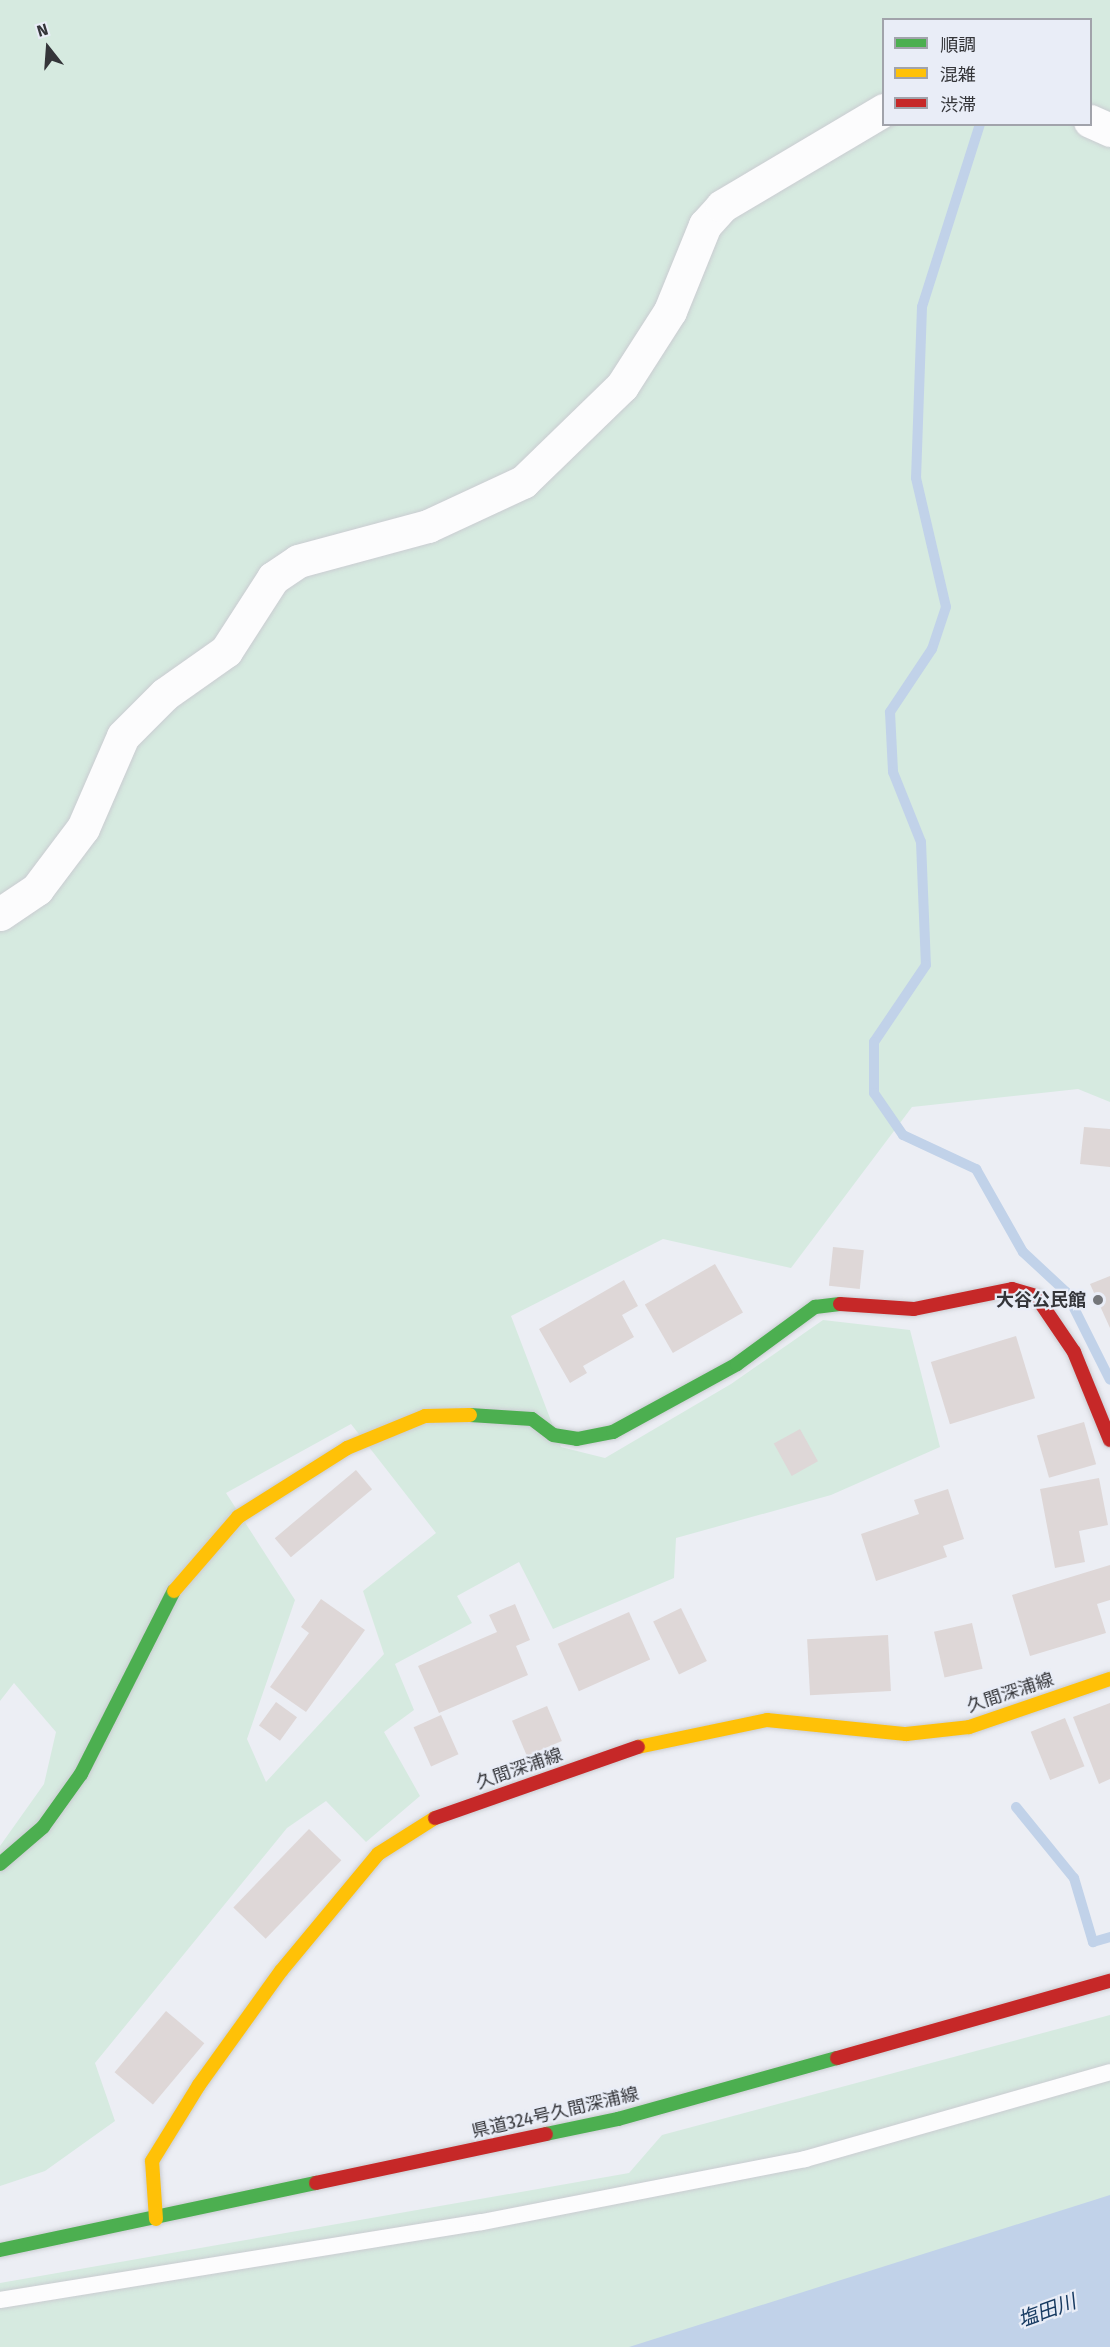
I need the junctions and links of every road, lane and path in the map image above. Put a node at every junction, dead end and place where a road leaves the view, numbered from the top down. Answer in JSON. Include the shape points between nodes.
{"nodes":[{"id":1,"x":882,"y":111,"type":"edge"},
{"id":2,"x":1092,"y":122,"type":"edge"},
{"id":3,"x":1110,"y":130,"type":"edge"},
{"id":4,"x":0,"y":914,"type":"edge"},
{"id":5,"x":1110,"y":1440,"type":"edge"},
{"id":6,"x":1110,"y":1679,"type":"edge"},
{"id":7,"x":0,"y":1864,"type":"edge"},
{"id":8,"x":1110,"y":1981,"type":"edge"},
{"id":9,"x":1110,"y":2072,"type":"edge"},
{"id":10,"x":156,"y":2219,"type":"junction"},
{"id":11,"x":0,"y":2250,"type":"edge"},
{"id":12,"x":0,"y":2300,"type":"edge"}],
"edges":[{"from":1,"to":4,"type":"street","via":[[722,206],[705,225],[670,311],[622,386],[523,482],[428,526],[298,561],[273,578],[226,651],[165,694],[123,736],[83,828],[37,889]]},
{"from":2,"to":3,"type":"street"},
{"from":5,"to":7,"type":"street","via":[[1074,1352],[1036,1296],[1012,1289],[914,1309],[840,1304],[815,1307],[737,1364],[613,1432],[577,1440],[554,1435],[532,1419],[425,1416],[347,1448],[238,1518],[167,1599],[81,1774],[43,1827]]},
{"from":6,"to":10,"type":"street","name":"久間深浦線","via":[[969,1727],[917,1733],[767,1720],[647,1744],[440,1815],[378,1854],[281,1971],[200,2085],[152,2162]]},
{"from":8,"to":10,"type":"street","name":"県道324号久間深浦線","via":[[618,2119]]},
{"from":9,"to":12,"type":"lane","via":[[805,2159],[482,2222]]},
{"from":10,"to":11,"type":"street","name":"県道324号久間深浦線"}]}
